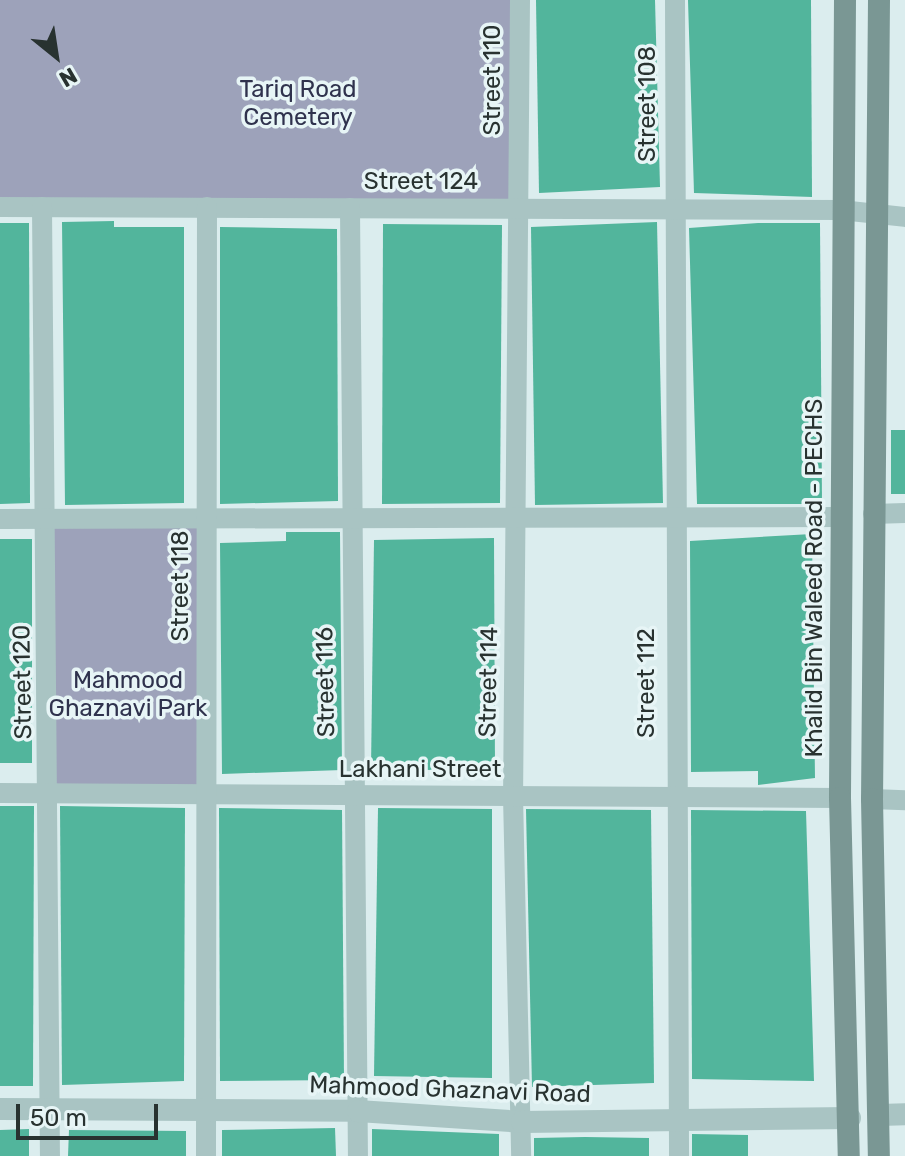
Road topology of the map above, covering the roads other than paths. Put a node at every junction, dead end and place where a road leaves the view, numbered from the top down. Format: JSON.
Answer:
{"nodes":[{"id":1,"x":520,"y":0,"type":"edge"},
{"id":2,"x":675,"y":0,"type":"edge"},
{"id":3,"x":845,"y":0,"type":"edge"},
{"id":4,"x":879,"y":0,"type":"edge"},
{"id":5,"x":0,"y":207,"type":"edge"},
{"id":6,"x":42,"y":207,"type":"junction"},
{"id":7,"x":207,"y":207,"type":"junction"},
{"id":8,"x":350,"y":208,"type":"junction"},
{"id":9,"x":518,"y":209,"type":"junction"},
{"id":10,"x":673,"y":209,"type":"junction"},
{"id":11,"x":841,"y":210,"type":"junction"},
{"id":12,"x":877,"y":217,"type":"junction"},
{"id":13,"x":905,"y":217,"type":"edge"},
{"id":14,"x":905,"y":513,"type":"edge"},
{"id":15,"x":873,"y":514,"type":"junction"},
{"id":16,"x":207,"y":515,"type":"junction"},
{"id":17,"x":841,"y":517,"type":"junction"},
{"id":18,"x":350,"y":518,"type":"junction"},
{"id":19,"x":0,"y":519,"type":"edge"},
{"id":20,"x":47,"y":519,"type":"junction"},
{"id":21,"x":518,"y":519,"type":"junction"},
{"id":22,"x":673,"y":521,"type":"junction"},
{"id":23,"x":0,"y":793,"type":"edge"},
{"id":24,"x":51,"y":794,"type":"junction"},
{"id":25,"x":207,"y":794,"type":"junction"},
{"id":26,"x":354,"y":795,"type":"junction"},
{"id":27,"x":513,"y":796,"type":"junction"},
{"id":28,"x":673,"y":797,"type":"junction"},
{"id":29,"x":840,"y":798,"type":"junction"},
{"id":30,"x":872,"y":799,"type":"junction"},
{"id":31,"x":905,"y":800,"type":"edge"},
{"id":32,"x":0,"y":1109,"type":"edge"},
{"id":33,"x":49,"y":1109,"type":"junction"},
{"id":34,"x":205,"y":1109,"type":"junction"},
{"id":35,"x":358,"y":1111,"type":"junction"},
{"id":36,"x":905,"y":1114,"type":"edge"},
{"id":37,"x":880,"y":1115,"type":"junction"},
{"id":38,"x":850,"y":1118,"type":"junction"},
{"id":39,"x":522,"y":1122,"type":"junction"},
{"id":40,"x":679,"y":1123,"type":"junction"},
{"id":41,"x":50,"y":1156,"type":"edge"},
{"id":42,"x":206,"y":1156,"type":"edge"},
{"id":43,"x":358,"y":1156,"type":"edge"},
{"id":44,"x":521,"y":1156,"type":"edge"},
{"id":45,"x":679,"y":1156,"type":"edge"},
{"id":46,"x":849,"y":1156,"type":"edge"},
{"id":47,"x":879,"y":1156,"type":"edge"}],
"edges":[{"from":1,"to":9,"type":"street","name":"Street 110"},
{"from":2,"to":10,"type":"street","name":"Street 108"},
{"from":3,"to":11,"type":"main road","name":"Khalid Bin Waleed Road - PECHS"},
{"from":4,"to":12,"type":"main road"},
{"from":5,"to":6,"type":"street","name":"Street 124"},
{"from":6,"to":7,"type":"street","name":"Street 124"},
{"from":6,"to":20,"type":"street","name":"Street 120"},
{"from":7,"to":8,"type":"street","name":"Street 124"},
{"from":7,"to":16,"type":"street","name":"Street 118"},
{"from":8,"to":9,"type":"street","name":"Street 124"},
{"from":8,"to":18,"type":"street","name":"Street 116"},
{"from":9,"to":10,"type":"street","name":"Street 124"},
{"from":9,"to":21,"type":"street","name":"Street 114"},
{"from":10,"to":11,"type":"street","name":"Street 124"},
{"from":10,"to":22,"type":"street","name":"Street 112"},
{"from":11,"to":12,"type":"street","name":"Street 124"},
{"from":11,"to":17,"type":"main road","name":"Khalid Bin Waleed Road - PECHS"},
{"from":12,"to":13,"type":"street","name":"Street 124"},
{"from":12,"to":15,"type":"main road"},
{"from":14,"to":15,"type":"street"},
{"from":15,"to":30,"type":"main road"},
{"from":16,"to":18,"type":"street"},
{"from":16,"to":20,"type":"street"},
{"from":16,"to":25,"type":"street","name":"Street 118"},
{"from":17,"to":22,"type":"street"},
{"from":17,"to":29,"type":"main road","name":"Khalid Bin Waleed Road - PECHS"},
{"from":18,"to":21,"type":"street"},
{"from":18,"to":26,"type":"street","name":"Street 116"},
{"from":19,"to":20,"type":"street"},
{"from":20,"to":24,"type":"street","name":"Street 120"},
{"from":21,"to":22,"type":"street"},
{"from":21,"to":27,"type":"street","name":"Street 114"},
{"from":22,"to":28,"type":"street","name":"Street 112"},
{"from":23,"to":24,"type":"street","name":"Lakhani Street"},
{"from":24,"to":25,"type":"street","name":"Lakhani Street"},
{"from":24,"to":33,"type":"street","name":"Street 120"},
{"from":25,"to":26,"type":"street","name":"Lakhani Street"},
{"from":25,"to":34,"type":"street","name":"Street 118"},
{"from":26,"to":27,"type":"street","name":"Lakhani Street"},
{"from":26,"to":35,"type":"street","name":"Street 116"},
{"from":27,"to":28,"type":"street","name":"Lakhani Street"},
{"from":27,"to":39,"type":"street","name":"Street 114"},
{"from":28,"to":29,"type":"street","name":"Lakhani Street"},
{"from":28,"to":40,"type":"street","name":"Street 112"},
{"from":29,"to":38,"type":"main road","name":"Khalid Bin Waleed Road - PECHS"},
{"from":30,"to":31,"type":"street"},
{"from":30,"to":37,"type":"main road"},
{"from":32,"to":33,"type":"street","name":"Mahmood Ghaznavi Road"},
{"from":33,"to":34,"type":"street","name":"Mahmood Ghaznavi Road"},
{"from":33,"to":41,"type":"street","name":"Street 120"},
{"from":34,"to":35,"type":"street","name":"Mahmood Ghaznavi Road"},
{"from":34,"to":42,"type":"street","name":"Street 118"},
{"from":35,"to":39,"type":"street","name":"Mahmood Ghaznavi Road"},
{"from":35,"to":43,"type":"street","name":"Street 116"},
{"from":36,"to":37,"type":"street"},
{"from":37,"to":47,"type":"main road"},
{"from":38,"to":40,"type":"street","name":"Mahmood Ghaznavi Road"},
{"from":38,"to":46,"type":"main road","name":"Khalid Bin Waleed Road - PECHS"},
{"from":39,"to":40,"type":"street","name":"Mahmood Ghaznavi Road"},
{"from":39,"to":44,"type":"street","name":"Street 114"},
{"from":40,"to":45,"type":"street","name":"Street 112"}]}
